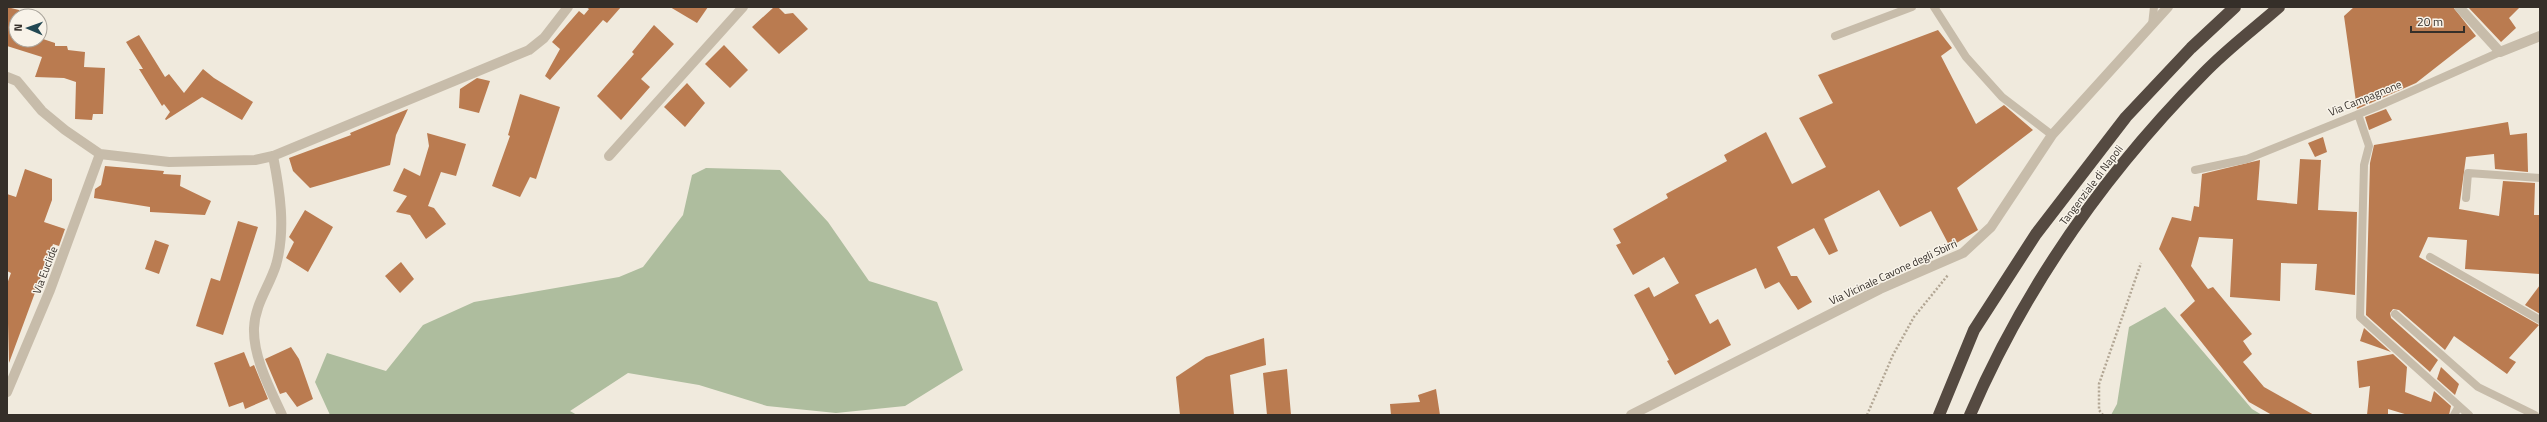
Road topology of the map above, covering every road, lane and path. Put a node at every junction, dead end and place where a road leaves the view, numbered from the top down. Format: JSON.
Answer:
{"nodes":[{"id":1,"x":568,"y":7,"type":"edge"},
{"id":2,"x":744,"y":7,"type":"edge"},
{"id":3,"x":1912,"y":7,"type":"edge"},
{"id":4,"x":1934,"y":7,"type":"edge"},
{"id":5,"x":2154,"y":7,"type":"edge"},
{"id":6,"x":2168,"y":7,"type":"edge"},
{"id":7,"x":2235,"y":7,"type":"edge"},
{"id":8,"x":2279,"y":7,"type":"edge"},
{"id":9,"x":2459,"y":7,"type":"edge"},
{"id":10,"x":2152,"y":25,"type":"junction"},
{"id":11,"x":1835,"y":36,"type":"dead end"},
{"id":12,"x":2540,"y":36,"type":"edge"},
{"id":13,"x":2500,"y":52,"type":"junction"},
{"id":14,"x":7,"y":77,"type":"edge"},
{"id":15,"x":2358,"y":114,"type":"junction"},
{"id":16,"x":2052,"y":135,"type":"junction"},
{"id":17,"x":100,"y":154,"type":"junction"},
{"id":18,"x":273,"y":156,"type":"junction"},
{"id":19,"x":609,"y":156,"type":"dead end"},
{"id":20,"x":2195,"y":170,"type":"dead end"},
{"id":21,"x":2540,"y":178,"type":"edge"},
{"id":22,"x":2466,"y":198,"type":"dead end"},
{"id":23,"x":1963,"y":253,"type":"junction"},
{"id":24,"x":2430,"y":257,"type":"dead end"},
{"id":25,"x":2141,"y":263,"type":"dead end"},
{"id":26,"x":2395,"y":314,"type":"dead end"},
{"id":27,"x":2540,"y":320,"type":"edge"},
{"id":28,"x":7,"y":392,"type":"edge"},
{"id":29,"x":2459,"y":406,"type":"junction"},
{"id":30,"x":282,"y":415,"type":"edge"},
{"id":31,"x":1631,"y":415,"type":"edge"},
{"id":32,"x":1867,"y":415,"type":"edge"},
{"id":33,"x":1939,"y":415,"type":"edge"},
{"id":34,"x":1970,"y":415,"type":"edge"},
{"id":35,"x":2102,"y":415,"type":"edge"},
{"id":36,"x":2454,"y":415,"type":"edge"},
{"id":37,"x":2469,"y":415,"type":"edge"},
{"id":38,"x":2535,"y":415,"type":"edge"}],
"edges":[{"from":1,"to":18,"type":"street"},
{"from":2,"to":19,"type":"street"},
{"from":3,"to":11,"type":"lane"},
{"from":4,"to":16,"type":"lane"},
{"from":5,"to":10,"type":"lane"},
{"from":6,"to":10,"type":"street","name":"Via Vicinale Cavone degli Sbirri"},
{"from":7,"to":33,"type":"highway","name":"Tangenziale di Napoli"},
{"from":8,"to":34,"type":"highway","name":"Tangenziale di Napoli"},
{"from":9,"to":13,"type":"street"},
{"from":10,"to":16,"type":"street","name":"Via Vicinale Cavone degli Sbirri"},
{"from":12,"to":13,"type":"street","name":"Via Campagnone"},
{"from":13,"to":15,"type":"lane","name":"Via Campagnone"},
{"from":14,"to":17,"type":"street"},
{"from":15,"to":20,"type":"lane","name":"Via Campagnone"},
{"from":15,"to":29,"type":"lane"},
{"from":16,"to":23,"type":"street","name":"Via Vicinale Cavone degli Sbirri"},
{"from":17,"to":18,"type":"street"},
{"from":17,"to":28,"type":"street","name":"Via Euclide"},
{"from":18,"to":30,"type":"street"},
{"from":21,"to":22,"type":"lane"},
{"from":23,"to":31,"type":"street","name":"Via Vicinale Cavone degli Sbirri"},
{"from":23,"to":32,"type":"path"},
{"from":24,"to":27,"type":"lane"},
{"from":25,"to":35,"type":"path"},
{"from":26,"to":38,"type":"lane"},
{"from":29,"to":36,"type":"lane"},
{"from":29,"to":37,"type":"lane"}]}
